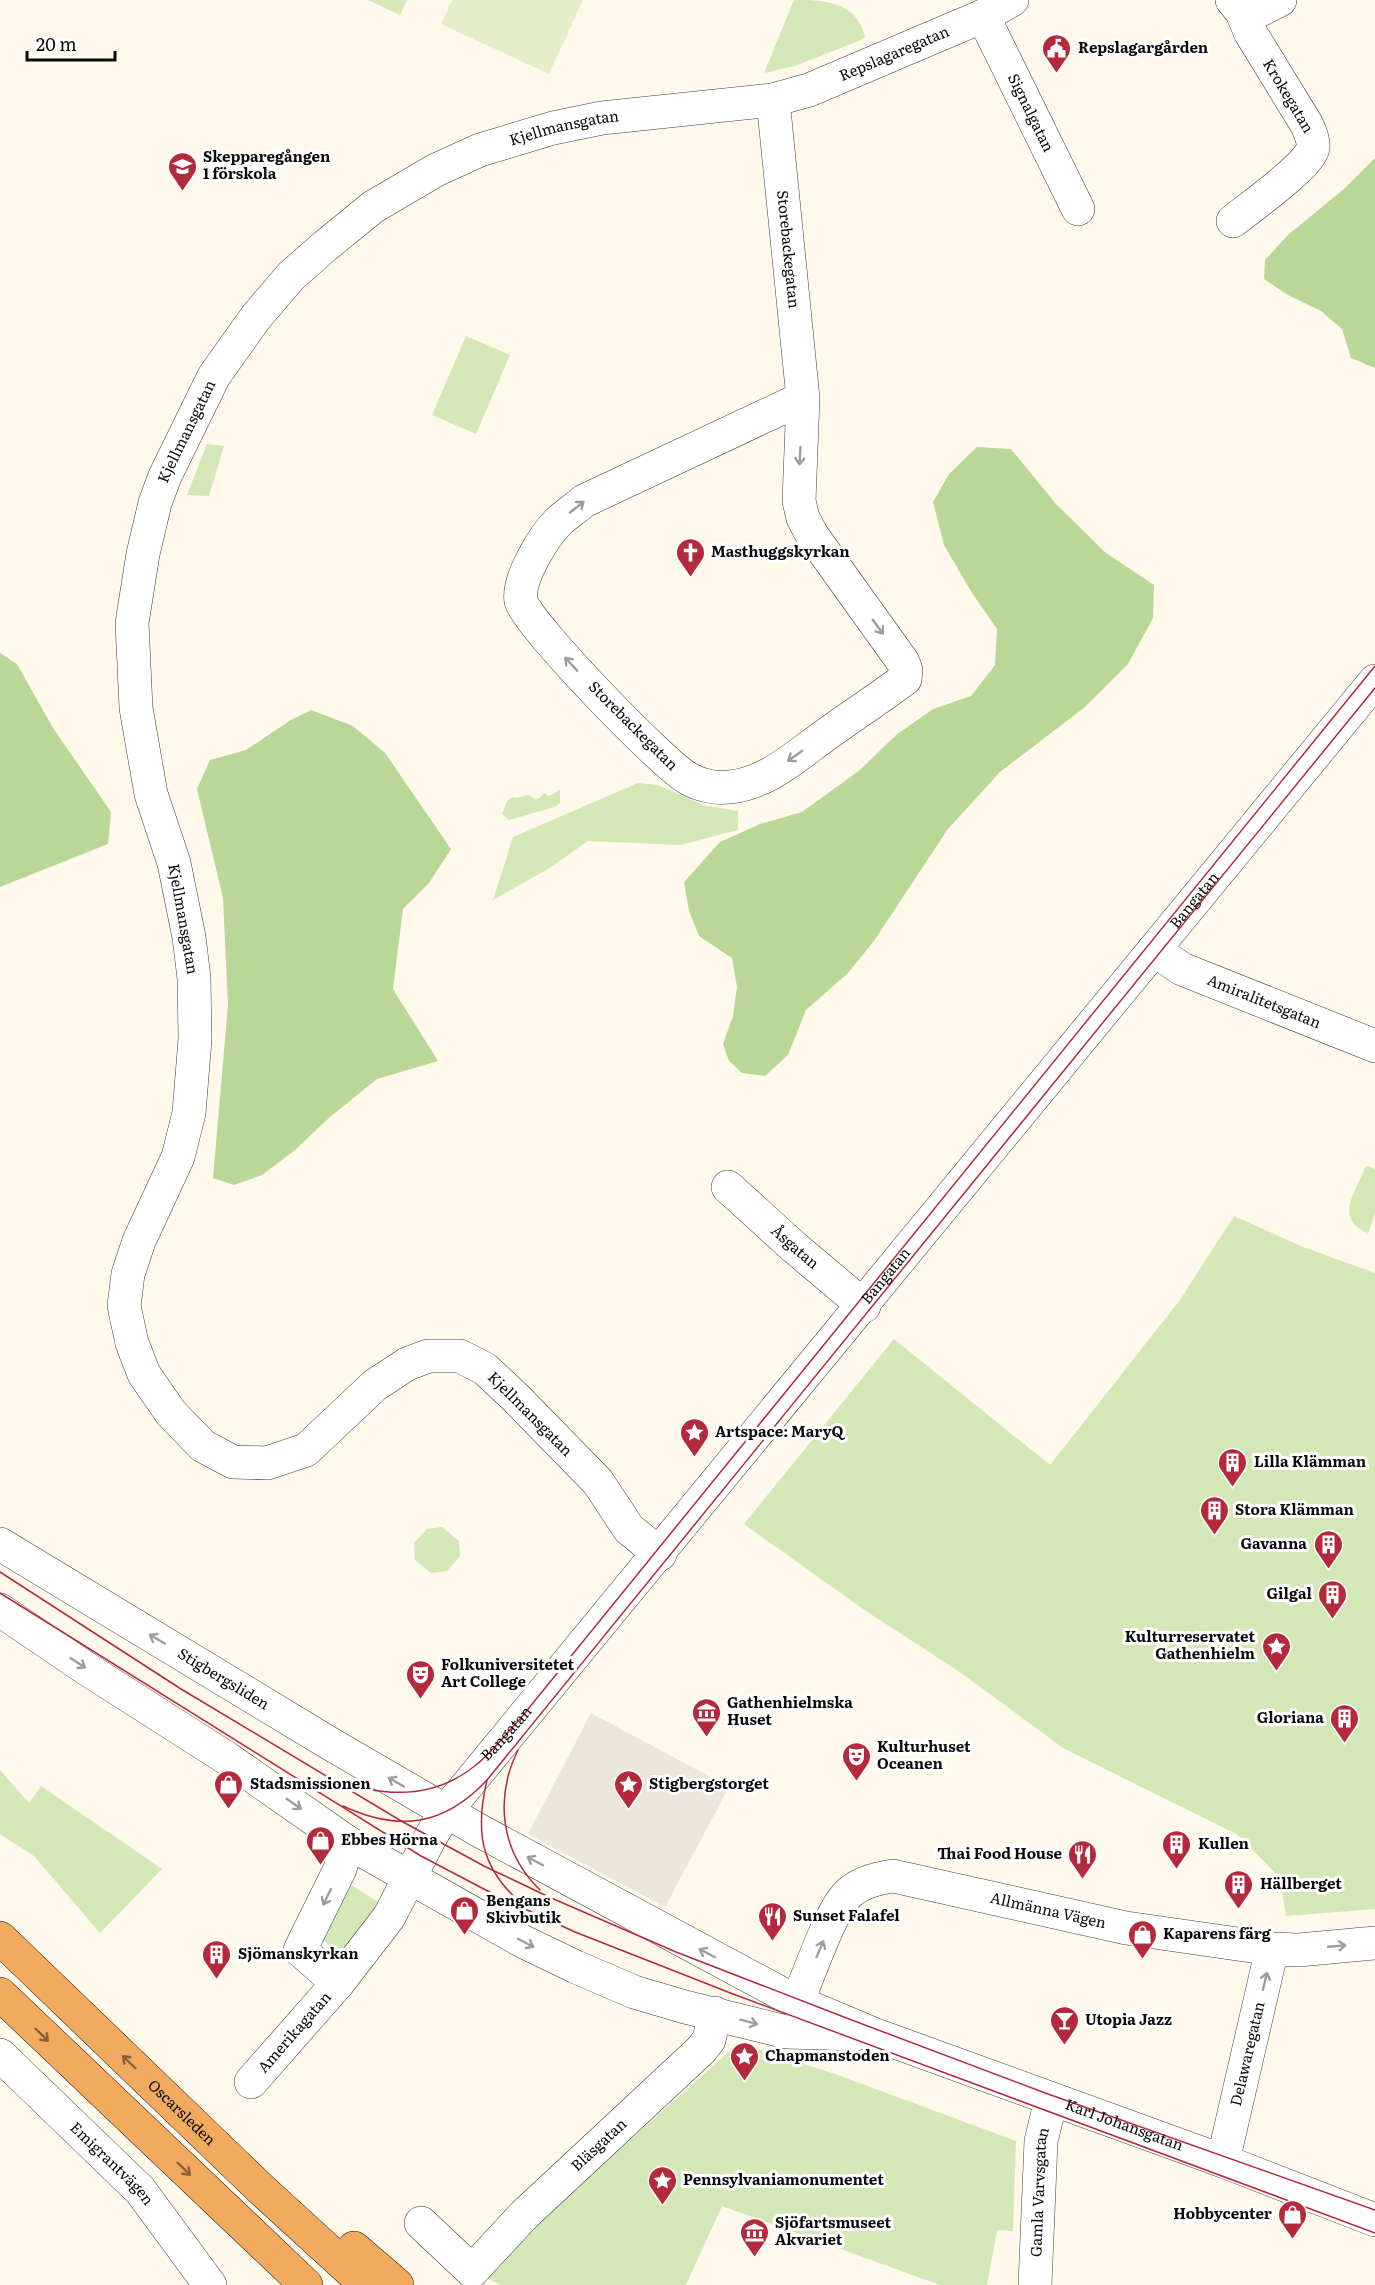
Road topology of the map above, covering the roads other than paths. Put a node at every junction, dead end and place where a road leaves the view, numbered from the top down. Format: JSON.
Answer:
{"nodes":[{"id":1,"x":1012,"y":0,"type":"edge"},
{"id":2,"x":1280,"y":0,"type":"edge"},
{"id":3,"x":1237,"y":6,"type":"edge"},
{"id":4,"x":982,"y":16,"type":"junction"},
{"id":5,"x":773,"y":100,"type":"junction"},
{"id":6,"x":1078,"y":209,"type":"dead end"},
{"id":7,"x":1233,"y":221,"type":"dead end"},
{"id":8,"x":803,"y":398,"type":"junction"},
{"id":9,"x":1375,"y":681,"type":"edge"},
{"id":10,"x":1155,"y":950,"type":"junction"},
{"id":11,"x":1375,"y":1046,"type":"edge"},
{"id":12,"x":729,"y":1187,"type":"dead end"},
{"id":13,"x":864,"y":1306,"type":"junction"},
{"id":14,"x":0,"y":1544,"type":"edge"},
{"id":15,"x":660,"y":1554,"type":"junction"},
{"id":16,"x":0,"y":1610,"type":"edge"},
{"id":17,"x":446,"y":1812,"type":"junction"},
{"id":18,"x":347,"y":1842,"type":"junction"},
{"id":19,"x":410,"y":1879,"type":"junction"},
{"id":20,"x":0,"y":1938,"type":"edge"},
{"id":21,"x":1375,"y":1943,"type":"edge"},
{"id":22,"x":1272,"y":1949,"type":"junction"},
{"id":23,"x":338,"y":1983,"type":"junction"},
{"id":24,"x":0,"y":1994,"type":"edge"},
{"id":25,"x":797,"y":2002,"type":"junction"},
{"id":26,"x":715,"y":2013,"type":"junction"},
{"id":27,"x":873,"y":2034,"type":"junction"},
{"id":28,"x":0,"y":2055,"type":"edge"},
{"id":29,"x":251,"y":2082,"type":"dead end"},
{"id":30,"x":1051,"y":2100,"type":"junction"},
{"id":31,"x":1223,"y":2161,"type":"junction"},
{"id":32,"x":262,"y":2190,"type":"junction"},
{"id":33,"x":1375,"y":2220,"type":"edge"},
{"id":34,"x":421,"y":2223,"type":"dead end"},
{"id":35,"x":210,"y":2285,"type":"edge"},
{"id":36,"x":306,"y":2285,"type":"edge"},
{"id":37,"x":366,"y":2285,"type":"edge"},
{"id":38,"x":397,"y":2285,"type":"edge"},
{"id":39,"x":1035,"y":2285,"type":"edge"}],
"edges":[{"from":1,"to":4,"type":"street","name":"Repslagaregatan"},
{"from":2,"to":3,"type":"street","name":"Krokegatan"},
{"from":3,"to":7,"type":"street","name":"Krokegatan"},
{"from":4,"to":5,"type":"street","name":"Repslagaregatan"},
{"from":4,"to":6,"type":"street","name":"Signalgatan"},
{"from":5,"to":8,"type":"street","name":"Storebackegatan"},
{"from":5,"to":15,"type":"street","name":"Kjellmansgatan"},
{"from":8,"to":8,"type":"street","name":"Storebackegatan","one_way":true},
{"from":9,"to":10,"type":"street","name":"Bangatan"},
{"from":10,"to":11,"type":"street","name":"Amiralitetsgatan"},
{"from":10,"to":13,"type":"street","name":"Bangatan"},
{"from":12,"to":13,"type":"street","name":"Åsgatan"},
{"from":13,"to":15,"type":"street","name":"Bangatan"},
{"from":17,"to":14,"type":"street","name":"Stigbergsliden","one_way":true},
{"from":15,"to":17,"type":"street","name":"Bangatan"},
{"from":16,"to":18,"type":"street","one_way":true},
{"from":17,"to":19,"type":"street","name":"Bangatan"},
{"from":25,"to":17,"type":"street","one_way":true},
{"from":18,"to":19,"type":"street"},
{"from":18,"to":23,"type":"street","name":"Amerikagatan","one_way":true},
{"from":19,"to":23,"type":"street","name":"Amerikagatan"},
{"from":19,"to":26,"type":"street","one_way":true},
{"from":32,"to":20,"type":"highway","name":"Oscarsleden","one_way":true},
{"from":22,"to":21,"type":"street","name":"Allmänna Vägen","one_way":true},
{"from":25,"to":22,"type":"street","name":"Allmänna Vägen","one_way":true},
{"from":31,"to":22,"type":"street","name":"Delawaregatan","one_way":true},
{"from":23,"to":29,"type":"street","name":"Amerikagatan"},
{"from":24,"to":36,"type":"highway","one_way":true},
{"from":25,"to":27,"type":"street"},
{"from":26,"to":27,"type":"street","one_way":true},
{"from":26,"to":34,"type":"street","name":"Bläsgatan"},
{"from":27,"to":30,"type":"street","name":"Karl Johansgatan"},
{"from":28,"to":35,"type":"street","name":"Emigrantvägen"},
{"from":30,"to":31,"type":"street","name":"Karl Johansgatan"},
{"from":30,"to":39,"type":"street","name":"Gamla Varvsgatan"},
{"from":31,"to":33,"type":"street","name":"Karl Johansgatan"},
{"from":32,"to":37,"type":"highway","name":"Oscarsleden"},
{"from":32,"to":38,"type":"highway"}]}
